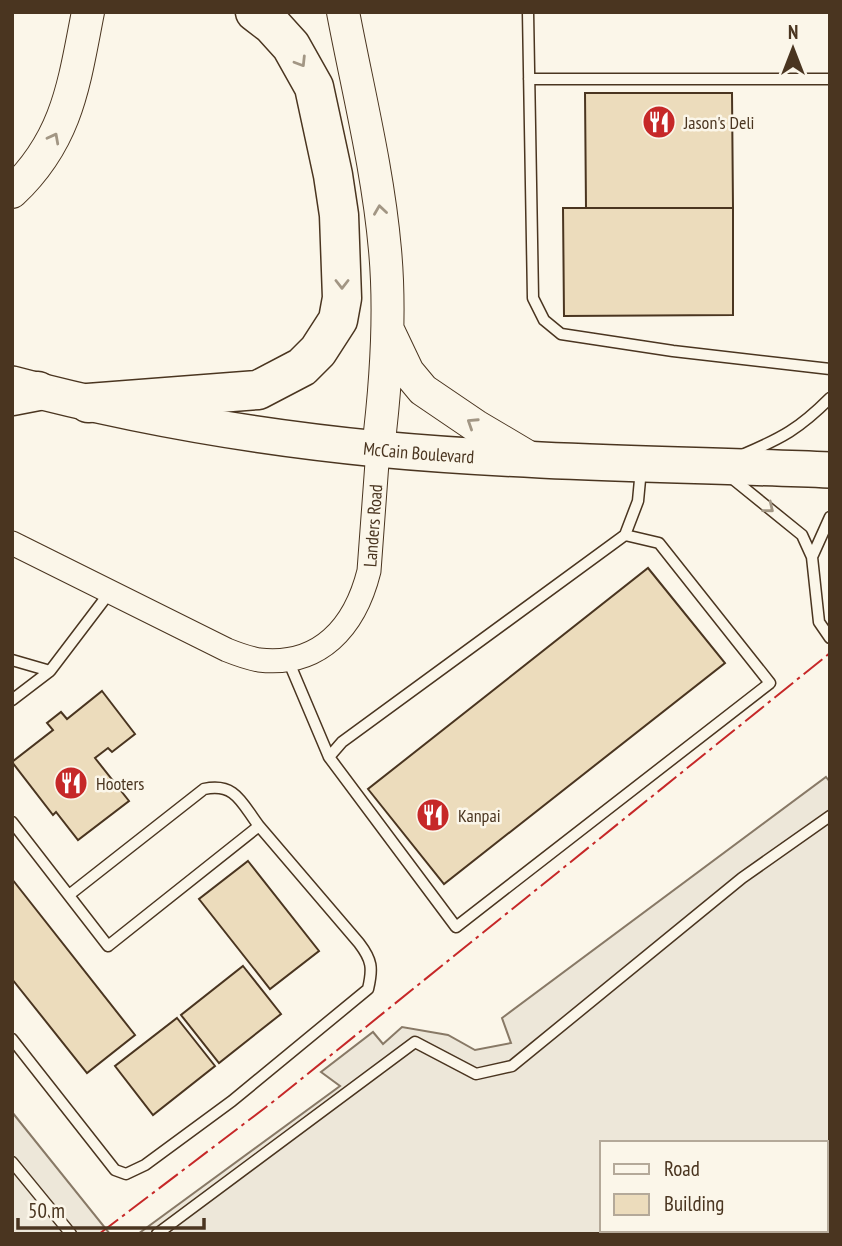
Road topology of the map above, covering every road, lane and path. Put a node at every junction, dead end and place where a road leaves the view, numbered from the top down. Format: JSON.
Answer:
{"nodes":[{"id":1,"x":88,"y":12,"type":"edge"},
{"id":2,"x":255,"y":12,"type":"edge"},
{"id":3,"x":343,"y":12,"type":"edge"},
{"id":4,"x":528,"y":12,"type":"edge"},
{"id":5,"x":529,"y":79,"type":"junction"},
{"id":6,"x":830,"y":79,"type":"edge"},
{"id":7,"x":12,"y":192,"type":"edge"},
{"id":8,"x":386,"y":325,"type":"junction"},
{"id":9,"x":830,"y":369,"type":"edge"},
{"id":10,"x":21,"y":390,"type":"edge"},
{"id":11,"x":830,"y":398,"type":"edge"},
{"id":12,"x":88,"y":403,"type":"junction"},
{"id":13,"x":378,"y":449,"type":"junction"},
{"id":14,"x":530,"y":458,"type":"junction"},
{"id":15,"x":642,"y":463,"type":"junction"},
{"id":16,"x":716,"y":466,"type":"junction"},
{"id":17,"x":830,"y":470,"type":"edge"},
{"id":18,"x":830,"y":517,"type":"edge"},
{"id":19,"x":625,"y":535,"type":"junction"},
{"id":20,"x":12,"y":543,"type":"edge"},
{"id":21,"x":812,"y":557,"type":"junction"},
{"id":22,"x":110,"y":592,"type":"junction"},
{"id":23,"x":830,"y":638,"type":"edge"},
{"id":24,"x":12,"y":660,"type":"edge"},
{"id":25,"x":288,"y":660,"type":"junction"},
{"id":26,"x":50,"y":671,"type":"junction"},
{"id":27,"x":12,"y":700,"type":"edge"},
{"id":28,"x":329,"y":757,"type":"junction"},
{"id":29,"x":830,"y":816,"type":"edge"},
{"id":30,"x":12,"y":822,"type":"edge"},
{"id":31,"x":259,"y":826,"type":"junction"},
{"id":32,"x":69,"y":895,"type":"junction"},
{"id":33,"x":12,"y":1039,"type":"edge"},
{"id":34,"x":12,"y":1162,"type":"edge"},
{"id":35,"x":71,"y":1234,"type":"edge"},
{"id":36,"x":157,"y":1234,"type":"edge"}],
"edges":[{"from":7,"to":1,"type":"main road","one_way":true},
{"from":2,"to":12,"type":"highway","one_way":true},
{"from":8,"to":3,"type":"main road","name":"Landers Road","one_way":true},
{"from":4,"to":5,"type":"lane"},
{"from":5,"to":6,"type":"lane"},
{"from":5,"to":9,"type":"lane"},
{"from":8,"to":13,"type":"main road","name":"Landers Road"},
{"from":14,"to":8,"type":"main road","one_way":true},
{"from":10,"to":12,"type":"main road","name":"McCain Boulevard"},
{"from":11,"to":16,"type":"lane"},
{"from":12,"to":13,"type":"main road","name":"McCain Boulevard"},
{"from":13,"to":14,"type":"main road","name":"McCain Boulevard"},
{"from":13,"to":25,"type":"street","name":"Landers Road"},
{"from":14,"to":15,"type":"main road","name":"McCain Boulevard"},
{"from":15,"to":16,"type":"main road","name":"McCain Boulevard"},
{"from":15,"to":19,"type":"lane"},
{"from":16,"to":17,"type":"main road","name":"McCain Boulevard"},
{"from":16,"to":21,"type":"lane","one_way":true},
{"from":18,"to":21,"type":"lane"},
{"from":19,"to":28,"type":"lane"},
{"from":19,"to":28,"type":"lane"},
{"from":20,"to":22,"type":"street","name":"Landers Road"},
{"from":21,"to":23,"type":"lane"},
{"from":22,"to":25,"type":"street","name":"Landers Road"},
{"from":22,"to":26,"type":"lane"},
{"from":24,"to":26,"type":"lane"},
{"from":25,"to":28,"type":"lane"},
{"from":26,"to":27,"type":"lane"},
{"from":29,"to":36,"type":"lane"},
{"from":30,"to":32,"type":"lane"},
{"from":31,"to":32,"type":"lane"},
{"from":31,"to":32,"type":"lane"},
{"from":31,"to":33,"type":"lane"},
{"from":34,"to":35,"type":"lane"}]}
